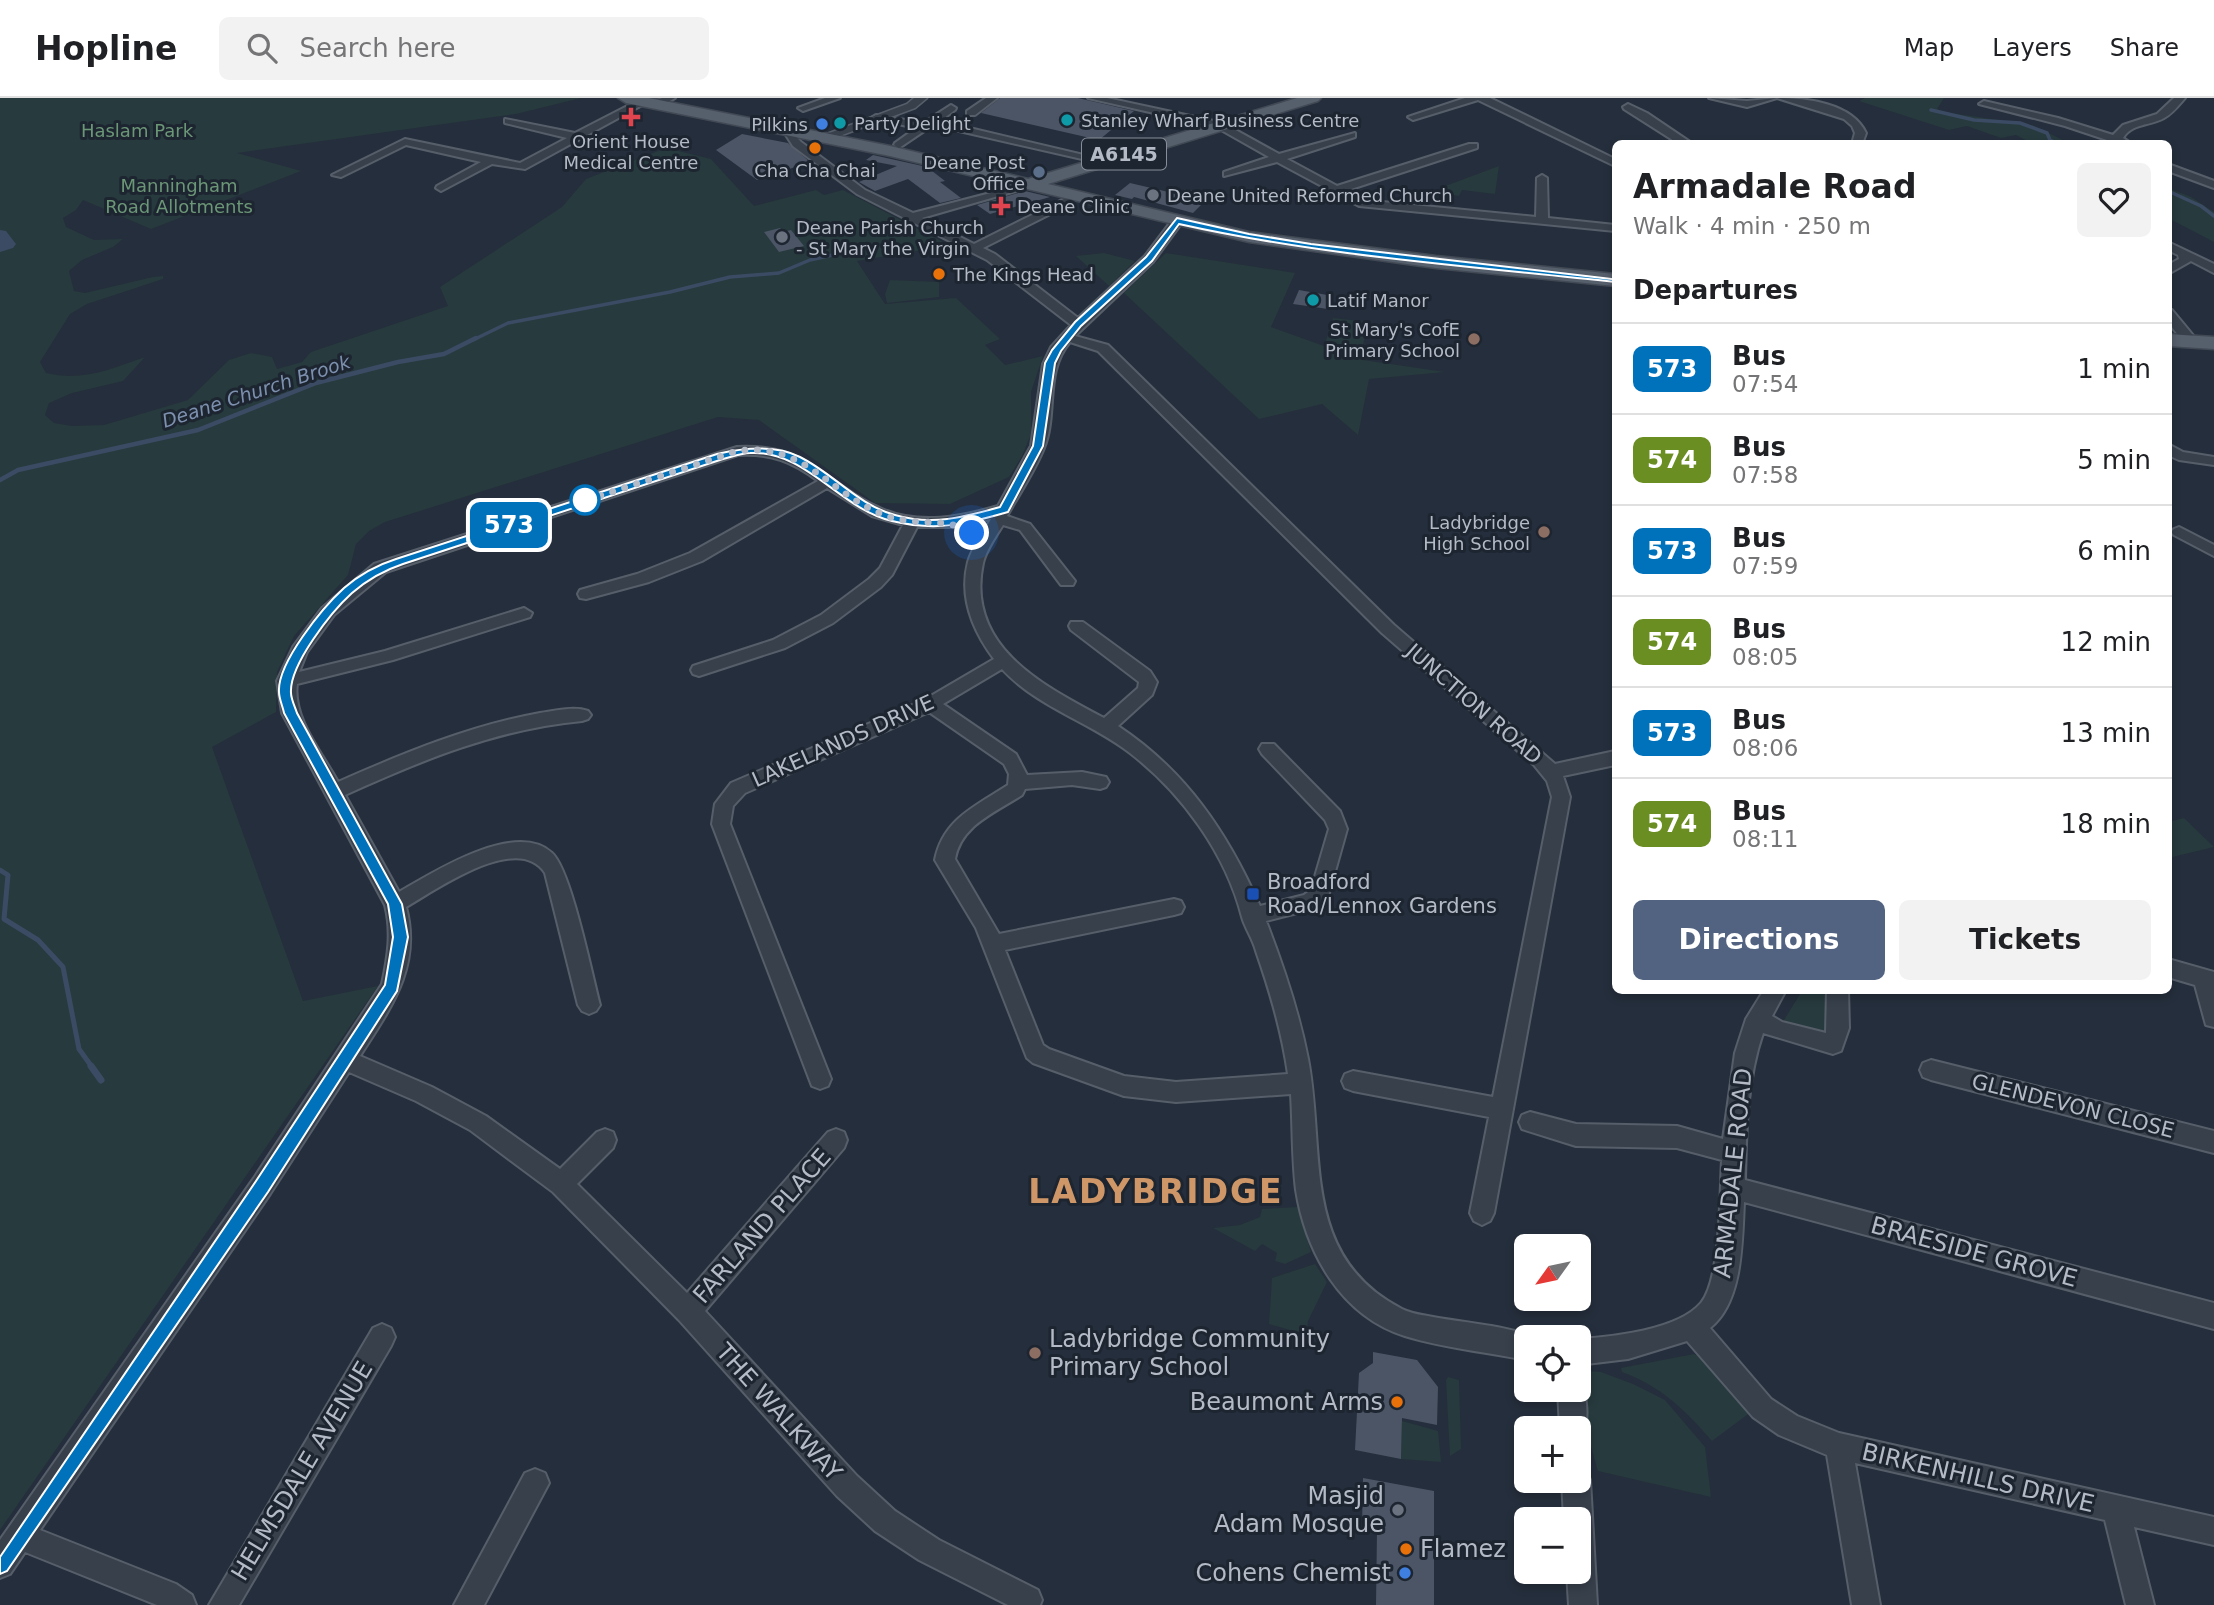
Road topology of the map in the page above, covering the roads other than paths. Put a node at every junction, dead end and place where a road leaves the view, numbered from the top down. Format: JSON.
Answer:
{"nodes":[{"id":1,"x":835,"y":98,"type":"edge"},
{"id":2,"x":992,"y":98,"type":"edge"},
{"id":3,"x":1093,"y":98,"type":"edge"},
{"id":4,"x":1157,"y":98,"type":"edge"},
{"id":5,"x":1313,"y":98,"type":"edge"},
{"id":6,"x":1475,"y":98,"type":"edge"},
{"id":7,"x":1482,"y":98,"type":"edge"},
{"id":8,"x":1714,"y":98,"type":"edge"},
{"id":9,"x":1772,"y":98,"type":"edge"},
{"id":10,"x":1783,"y":98,"type":"edge"},
{"id":11,"x":2180,"y":98,"type":"edge"},
{"id":12,"x":916,"y":99,"type":"edge"},
{"id":13,"x":648,"y":101,"type":"edge"},
{"id":14,"x":1984,"y":104,"type":"dead end"},
{"id":15,"x":1628,"y":107,"type":"dead end"},
{"id":16,"x":803,"y":108,"type":"dead end"},
{"id":17,"x":951,"y":108,"type":"dead end"},
{"id":18,"x":1152,"y":111,"type":"junction"},
{"id":19,"x":971,"y":113,"type":"dead end"},
{"id":20,"x":1413,"y":117,"type":"dead end"},
{"id":21,"x":876,"y":118,"type":"junction"},
{"id":22,"x":509,"y":121,"type":"dead end"},
{"id":23,"x":928,"y":124,"type":"junction"},
{"id":24,"x":1219,"y":125,"type":"junction"},
{"id":25,"x":789,"y":131,"type":"junction"},
{"id":26,"x":1352,"y":136,"type":"dead end"},
{"id":27,"x":577,"y":137,"type":"junction"},
{"id":28,"x":822,"y":138,"type":"junction"},
{"id":29,"x":1681,"y":140,"type":"edge"},
{"id":30,"x":1859,"y":140,"type":"edge"},
{"id":31,"x":2123,"y":140,"type":"edge"},
{"id":32,"x":899,"y":145,"type":"dead end"},
{"id":33,"x":1473,"y":146,"type":"dead end"},
{"id":34,"x":1279,"y":158,"type":"junction"},
{"id":35,"x":490,"y":161,"type":"junction"},
{"id":36,"x":1104,"y":161,"type":"junction"},
{"id":37,"x":1612,"y":161,"type":"edge"},
{"id":38,"x":2172,"y":169,"type":"edge"},
{"id":39,"x":1228,"y":174,"type":"dead end"},
{"id":40,"x":337,"y":175,"type":"dead end"},
{"id":41,"x":1542,"y":178,"type":"dead end"},
{"id":42,"x":1029,"y":184,"type":"junction"},
{"id":43,"x":2214,"y":185,"type":"edge"},
{"id":44,"x":441,"y":188,"type":"dead end"},
{"id":45,"x":1336,"y":190,"type":"junction"},
{"id":46,"x":1068,"y":201,"type":"dead end"},
{"id":47,"x":909,"y":218,"type":"junction"},
{"id":48,"x":1177,"y":221,"type":"junction"},
{"id":49,"x":1542,"y":221,"type":"junction"},
{"id":50,"x":1612,"y":228,"type":"edge"},
{"id":51,"x":2172,"y":247,"type":"edge"},
{"id":52,"x":974,"y":248,"type":"junction"},
{"id":53,"x":2184,"y":253,"type":"junction"},
{"id":54,"x":2172,"y":268,"type":"edge"},
{"id":55,"x":2214,"y":269,"type":"edge"},
{"id":56,"x":1612,"y":280,"type":"edge"},
{"id":57,"x":2172,"y":326,"type":"edge"},
{"id":58,"x":1072,"y":330,"type":"junction"},
{"id":59,"x":2214,"y":344,"type":"edge"},
{"id":60,"x":2174,"y":452,"type":"edge"},
{"id":61,"x":2214,"y":461,"type":"edge"},
{"id":62,"x":829,"y":481,"type":"junction"},
{"id":63,"x":1001,"y":514,"type":"junction"},
{"id":64,"x":912,"y":523,"type":"junction"},
{"id":65,"x":955,"y":523,"type":"junction"},
{"id":66,"x":2179,"y":532,"type":"dead end"},
{"id":67,"x":2206,"y":544,"type":"edge"},
{"id":68,"x":982,"y":547,"type":"junction"},
{"id":69,"x":1067,"y":581,"type":"dead end"},
{"id":70,"x":586,"y":594,"type":"dead end"},
{"id":71,"x":524,"y":613,"type":"dead end"},
{"id":72,"x":1077,"y":626,"type":"dead end"},
{"id":73,"x":1003,"y":661,"type":"junction"},
{"id":74,"x":699,"y":670,"type":"dead end"},
{"id":75,"x":286,"y":681,"type":"junction"},
{"id":76,"x":930,"y":704,"type":"junction"},
{"id":77,"x":582,"y":715,"type":"dead end"},
{"id":78,"x":1106,"y":727,"type":"junction"},
{"id":79,"x":1268,"y":749,"type":"dead end"},
{"id":80,"x":1612,"y":759,"type":"edge"},
{"id":81,"x":1552,"y":772,"type":"junction"},
{"id":82,"x":1020,"y":782,"type":"junction"},
{"id":83,"x":1100,"y":782,"type":"dead end"},
{"id":84,"x":334,"y":792,"type":"junction"},
{"id":85,"x":395,"y":904,"type":"junction"},
{"id":86,"x":1174,"y":906,"type":"dead end"},
{"id":87,"x":1252,"y":916,"type":"junction"},
{"id":88,"x":994,"y":944,"type":"junction"},
{"id":89,"x":2172,"y":969,"type":"edge"},
{"id":90,"x":2209,"y":979,"type":"edge"},
{"id":91,"x":1773,"y":994,"type":"edge"},
{"id":92,"x":1837,"y":994,"type":"edge"},
{"id":93,"x":589,"y":1006,"type":"dead end"},
{"id":94,"x":2214,"y":1018,"type":"edge"},
{"id":95,"x":1757,"y":1019,"type":"junction"},
{"id":96,"x":345,"y":1060,"type":"junction"},
{"id":97,"x":1931,"y":1070,"type":"dead end"},
{"id":98,"x":820,"y":1079,"type":"dead end"},
{"id":99,"x":1353,"y":1081,"type":"dead end"},
{"id":100,"x":1300,"y":1083,"type":"junction"},
{"id":101,"x":1502,"y":1109,"type":"junction"},
{"id":102,"x":1530,"y":1122,"type":"dead end"},
{"id":103,"x":605,"y":1140,"type":"dead end"},
{"id":104,"x":836,"y":1140,"type":"dead end"},
{"id":105,"x":2214,"y":1142,"type":"edge"},
{"id":106,"x":1734,"y":1153,"type":"junction"},
{"id":107,"x":561,"y":1184,"type":"junction"},
{"id":108,"x":1734,"y":1188,"type":"junction"},
{"id":109,"x":1482,"y":1213,"type":"dead end"},
{"id":110,"x":688,"y":1311,"type":"junction"},
{"id":111,"x":2214,"y":1316,"type":"edge"},
{"id":112,"x":1691,"y":1326,"type":"junction"},
{"id":113,"x":382,"y":1337,"type":"dead end"},
{"id":114,"x":1514,"y":1345,"type":"edge"},
{"id":115,"x":1591,"y":1350,"type":"edge"},
{"id":116,"x":1839,"y":1446,"type":"junction"},
{"id":117,"x":535,"y":1483,"type":"dead end"},
{"id":118,"x":2116,"y":1510,"type":"junction"},
{"id":119,"x":2214,"y":1531,"type":"edge"},
{"id":120,"x":20,"y":1536,"type":"junction"},
{"id":121,"x":0,"y":1564,"type":"edge"},
{"id":122,"x":1582,"y":1584,"type":"edge"},
{"id":123,"x":1028,"y":1600,"type":"dead end"},
{"id":124,"x":182,"y":1605,"type":"edge"},
{"id":125,"x":222,"y":1605,"type":"edge"},
{"id":126,"x":468,"y":1605,"type":"edge"},
{"id":127,"x":1583,"y":1605,"type":"edge"},
{"id":128,"x":1866,"y":1605,"type":"edge"},
{"id":129,"x":2140,"y":1605,"type":"edge"}],
"edges":[{"from":1,"to":16,"type":"street"},
{"from":2,"to":19,"type":"street"},
{"from":3,"to":18,"type":"street"},
{"from":4,"to":18,"type":"street"},
{"from":5,"to":24,"type":"main road","number":"A6145"},
{"from":6,"to":20,"type":"street"},
{"from":7,"to":37,"type":"street"},
{"from":8,"to":9,"type":"street"},
{"from":10,"to":30,"type":"street"},
{"from":11,"to":31,"type":"street"},
{"from":12,"to":21,"type":"street"},
{"from":13,"to":25,"type":"main road"},
{"from":13,"to":27,"type":"street"},
{"from":14,"to":31,"type":"street"},
{"from":15,"to":29,"type":"street"},
{"from":17,"to":23,"type":"street"},
{"from":18,"to":24,"type":"street"},
{"from":21,"to":23,"type":"street"},
{"from":21,"to":28,"type":"street"},
{"from":22,"to":27,"type":"street"},
{"from":23,"to":32,"type":"street"},
{"from":23,"to":36,"type":"street"},
{"from":24,"to":34,"type":"street"},
{"from":24,"to":36,"type":"main road","number":"A6145"},
{"from":25,"to":28,"type":"main road"},
{"from":25,"to":47,"type":"street","name":"JUNCTION ROAD"},
{"from":26,"to":34,"type":"street"},
{"from":27,"to":35,"type":"street"},
{"from":28,"to":42,"type":"main road"},
{"from":33,"to":45,"type":"street"},
{"from":34,"to":39,"type":"street"},
{"from":34,"to":45,"type":"street"},
{"from":35,"to":40,"type":"street"},
{"from":35,"to":44,"type":"street"},
{"from":36,"to":42,"type":"main road","number":"A6145"},
{"from":38,"to":43,"type":"street"},
{"from":41,"to":49,"type":"street"},
{"from":42,"to":47,"type":"street"},
{"from":42,"to":48,"type":"main road"},
{"from":45,"to":49,"type":"street"},
{"from":46,"to":52,"type":"street"},
{"from":47,"to":52,"type":"street","name":"JUNCTION ROAD"},
{"from":48,"to":56,"type":"main road"},
{"from":48,"to":58,"type":"street"},
{"from":49,"to":50,"type":"street"},
{"from":51,"to":53,"type":"street"},
{"from":52,"to":58,"type":"street","name":"JUNCTION ROAD"},
{"from":53,"to":54,"type":"street"},
{"from":53,"to":55,"type":"street"},
{"from":57,"to":59,"type":"main road"},
{"from":58,"to":63,"type":"street"},
{"from":58,"to":81,"type":"street","name":"JUNCTION ROAD"},
{"from":60,"to":61,"type":"street"},
{"from":62,"to":64,"type":"street"},
{"from":62,"to":70,"type":"street"},
{"from":62,"to":75,"type":"street"},
{"from":63,"to":65,"type":"street"},
{"from":63,"to":68,"type":"street"},
{"from":63,"to":69,"type":"street"},
{"from":64,"to":65,"type":"street"},
{"from":64,"to":74,"type":"street"},
{"from":65,"to":68,"type":"street"},
{"from":66,"to":67,"type":"street"},
{"from":68,"to":73,"type":"street"},
{"from":71,"to":75,"type":"street"},
{"from":72,"to":78,"type":"street"},
{"from":73,"to":76,"type":"street","name":"LAKELANDS DRIVE"},
{"from":73,"to":78,"type":"street"},
{"from":75,"to":84,"type":"street"},
{"from":76,"to":82,"type":"street"},
{"from":76,"to":98,"type":"street","name":"LAKELANDS DRIVE"},
{"from":77,"to":84,"type":"street"},
{"from":78,"to":87,"type":"street"},
{"from":79,"to":87,"type":"street"},
{"from":80,"to":81,"type":"street"},
{"from":81,"to":101,"type":"street","name":"JUNCTION ROAD"},
{"from":82,"to":83,"type":"street"},
{"from":82,"to":88,"type":"street"},
{"from":84,"to":85,"type":"street"},
{"from":85,"to":93,"type":"street"},
{"from":85,"to":96,"type":"street"},
{"from":86,"to":88,"type":"street"},
{"from":87,"to":100,"type":"street"},
{"from":88,"to":100,"type":"street"},
{"from":89,"to":90,"type":"street"},
{"from":90,"to":94,"type":"street"},
{"from":91,"to":95,"type":"street","name":"ARMADALE ROAD"},
{"from":92,"to":95,"type":"street"},
{"from":95,"to":106,"type":"street","name":"ARMADALE ROAD"},
{"from":96,"to":107,"type":"street","name":"THE WALKWAY"},
{"from":96,"to":120,"type":"street"},
{"from":97,"to":105,"type":"street","name":"GLENDEVON CLOSE"},
{"from":99,"to":101,"type":"street"},
{"from":100,"to":114,"type":"street"},
{"from":101,"to":109,"type":"street","name":"JUNCTION ROAD"},
{"from":102,"to":106,"type":"street"},
{"from":103,"to":107,"type":"street"},
{"from":104,"to":110,"type":"street","name":"FARLAND PLACE"},
{"from":106,"to":108,"type":"street","name":"ARMADALE ROAD"},
{"from":107,"to":110,"type":"street","name":"THE WALKWAY"},
{"from":108,"to":111,"type":"street","name":"BRAESIDE GROVE"},
{"from":108,"to":112,"type":"street","name":"ARMADALE ROAD"},
{"from":110,"to":123,"type":"street","name":"THE WALKWAY"},
{"from":112,"to":115,"type":"street","name":"ARMADALE ROAD"},
{"from":112,"to":116,"type":"street","name":"BIRKENHILLS DRIVE"},
{"from":113,"to":125,"type":"street","name":"HELMSDALE AVENUE"},
{"from":116,"to":118,"type":"street","name":"BIRKENHILLS DRIVE"},
{"from":116,"to":128,"type":"street","name":"BIRKENHILLS DRIVE"},
{"from":117,"to":126,"type":"street"},
{"from":118,"to":119,"type":"street","name":"BIRKENHILLS DRIVE"},
{"from":118,"to":129,"type":"street","name":"BIRKENHILLS DRIVE"},
{"from":120,"to":121,"type":"street"},
{"from":120,"to":124,"type":"street"},
{"from":122,"to":127,"type":"street"}]}
